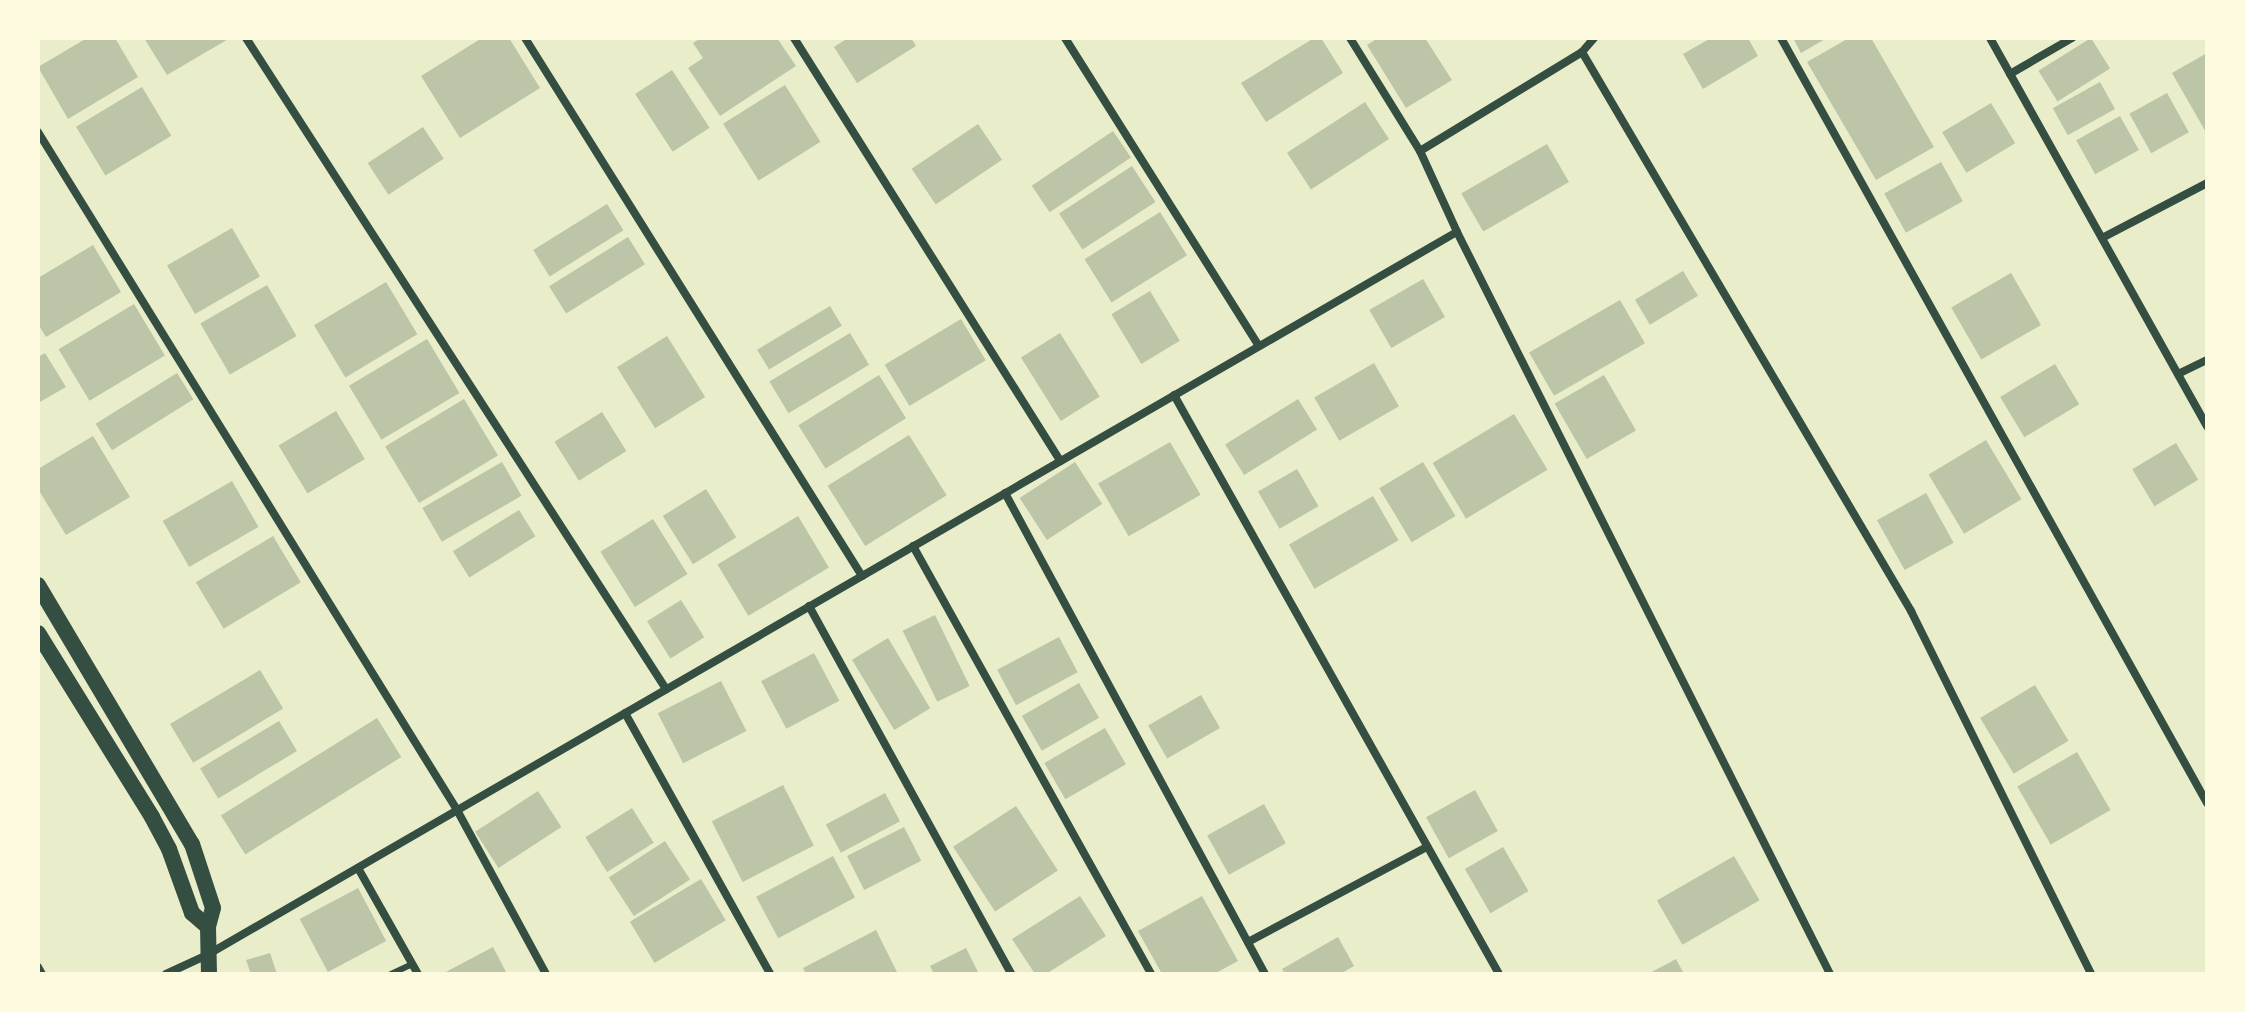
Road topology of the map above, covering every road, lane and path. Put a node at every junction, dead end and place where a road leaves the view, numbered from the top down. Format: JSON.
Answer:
{"nodes":[{"id":1,"x":246,"y":38,"type":"edge"},
{"id":2,"x":525,"y":38,"type":"edge"},
{"id":3,"x":794,"y":38,"type":"edge"},
{"id":4,"x":1065,"y":38,"type":"edge"},
{"id":5,"x":1350,"y":38,"type":"edge"},
{"id":6,"x":1594,"y":38,"type":"edge"},
{"id":7,"x":1781,"y":38,"type":"edge"},
{"id":8,"x":1990,"y":38,"type":"edge"},
{"id":9,"x":2072,"y":38,"type":"edge"},
{"id":10,"x":1582,"y":52,"type":"junction"},
{"id":11,"x":2010,"y":74,"type":"junction"},
{"id":12,"x":38,"y":132,"type":"edge"},
{"id":13,"x":1420,"y":151,"type":"junction"},
{"id":14,"x":2207,"y":183,"type":"edge"},
{"id":15,"x":1457,"y":232,"type":"junction"},
{"id":16,"x":2102,"y":238,"type":"junction"},
{"id":17,"x":1259,"y":346,"type":"junction"},
{"id":18,"x":2207,"y":360,"type":"edge"},
{"id":19,"x":2178,"y":374,"type":"junction"},
{"id":20,"x":1174,"y":395,"type":"junction"},
{"id":21,"x":2207,"y":427,"type":"edge"},
{"id":22,"x":1060,"y":461,"type":"junction"},
{"id":23,"x":1005,"y":493,"type":"junction"},
{"id":24,"x":913,"y":546,"type":"junction"},
{"id":25,"x":862,"y":576,"type":"junction"},
{"id":26,"x":38,"y":585,"type":"edge"},
{"id":27,"x":809,"y":606,"type":"junction"},
{"id":28,"x":38,"y":633,"type":"edge"},
{"id":29,"x":666,"y":689,"type":"junction"},
{"id":30,"x":625,"y":713,"type":"junction"},
{"id":31,"x":2207,"y":803,"type":"edge"},
{"id":32,"x":457,"y":810,"type":"junction"},
{"id":33,"x":1427,"y":847,"type":"junction"},
{"id":34,"x":358,"y":868,"type":"junction"},
{"id":35,"x":208,"y":927,"type":"junction"},
{"id":36,"x":1248,"y":942,"type":"junction"},
{"id":37,"x":207,"y":955,"type":"junction"},
{"id":38,"x":412,"y":964,"type":"junction"},
{"id":39,"x":38,"y":967,"type":"edge"},
{"id":40,"x":42,"y":974,"type":"edge"},
{"id":41,"x":166,"y":974,"type":"edge"},
{"id":42,"x":209,"y":974,"type":"edge"},
{"id":43,"x":391,"y":974,"type":"edge"},
{"id":44,"x":418,"y":974,"type":"edge"},
{"id":45,"x":546,"y":974,"type":"edge"},
{"id":46,"x":770,"y":974,"type":"edge"},
{"id":47,"x":1011,"y":974,"type":"edge"},
{"id":48,"x":1151,"y":974,"type":"edge"},
{"id":49,"x":1265,"y":974,"type":"edge"},
{"id":50,"x":1499,"y":974,"type":"edge"},
{"id":51,"x":1830,"y":974,"type":"edge"},
{"id":52,"x":2091,"y":974,"type":"edge"}],
"edges":[{"from":1,"to":29,"type":"street"},
{"from":2,"to":25,"type":"street"},
{"from":3,"to":22,"type":"street"},
{"from":4,"to":17,"type":"street"},
{"from":5,"to":13,"type":"street"},
{"from":6,"to":10,"type":"street"},
{"from":7,"to":31,"type":"street"},
{"from":8,"to":11,"type":"street"},
{"from":9,"to":11,"type":"street"},
{"from":10,"to":13,"type":"street"},
{"from":10,"to":52,"type":"street"},
{"from":11,"to":16,"type":"street"},
{"from":12,"to":32,"type":"street"},
{"from":13,"to":15,"type":"street"},
{"from":14,"to":16,"type":"street"},
{"from":15,"to":17,"type":"street"},
{"from":15,"to":51,"type":"street"},
{"from":16,"to":19,"type":"street"},
{"from":17,"to":20,"type":"street"},
{"from":18,"to":19,"type":"street"},
{"from":19,"to":21,"type":"street"},
{"from":20,"to":22,"type":"street"},
{"from":20,"to":33,"type":"street"},
{"from":22,"to":23,"type":"street"},
{"from":23,"to":24,"type":"street"},
{"from":23,"to":36,"type":"street"},
{"from":24,"to":25,"type":"street"},
{"from":24,"to":48,"type":"street"},
{"from":25,"to":27,"type":"street"},
{"from":26,"to":35,"type":"main road"},
{"from":27,"to":29,"type":"street"},
{"from":27,"to":47,"type":"street"},
{"from":28,"to":35,"type":"main road"},
{"from":29,"to":30,"type":"street"},
{"from":30,"to":32,"type":"street"},
{"from":30,"to":46,"type":"street"},
{"from":32,"to":34,"type":"street"},
{"from":32,"to":45,"type":"street"},
{"from":33,"to":36,"type":"street"},
{"from":33,"to":50,"type":"street"},
{"from":34,"to":37,"type":"street"},
{"from":34,"to":38,"type":"street"},
{"from":35,"to":37,"type":"main road"},
{"from":36,"to":49,"type":"street"},
{"from":37,"to":41,"type":"street"},
{"from":37,"to":42,"type":"main road"},
{"from":38,"to":43,"type":"lane"},
{"from":38,"to":44,"type":"street"},
{"from":39,"to":40,"type":"street"}]}
